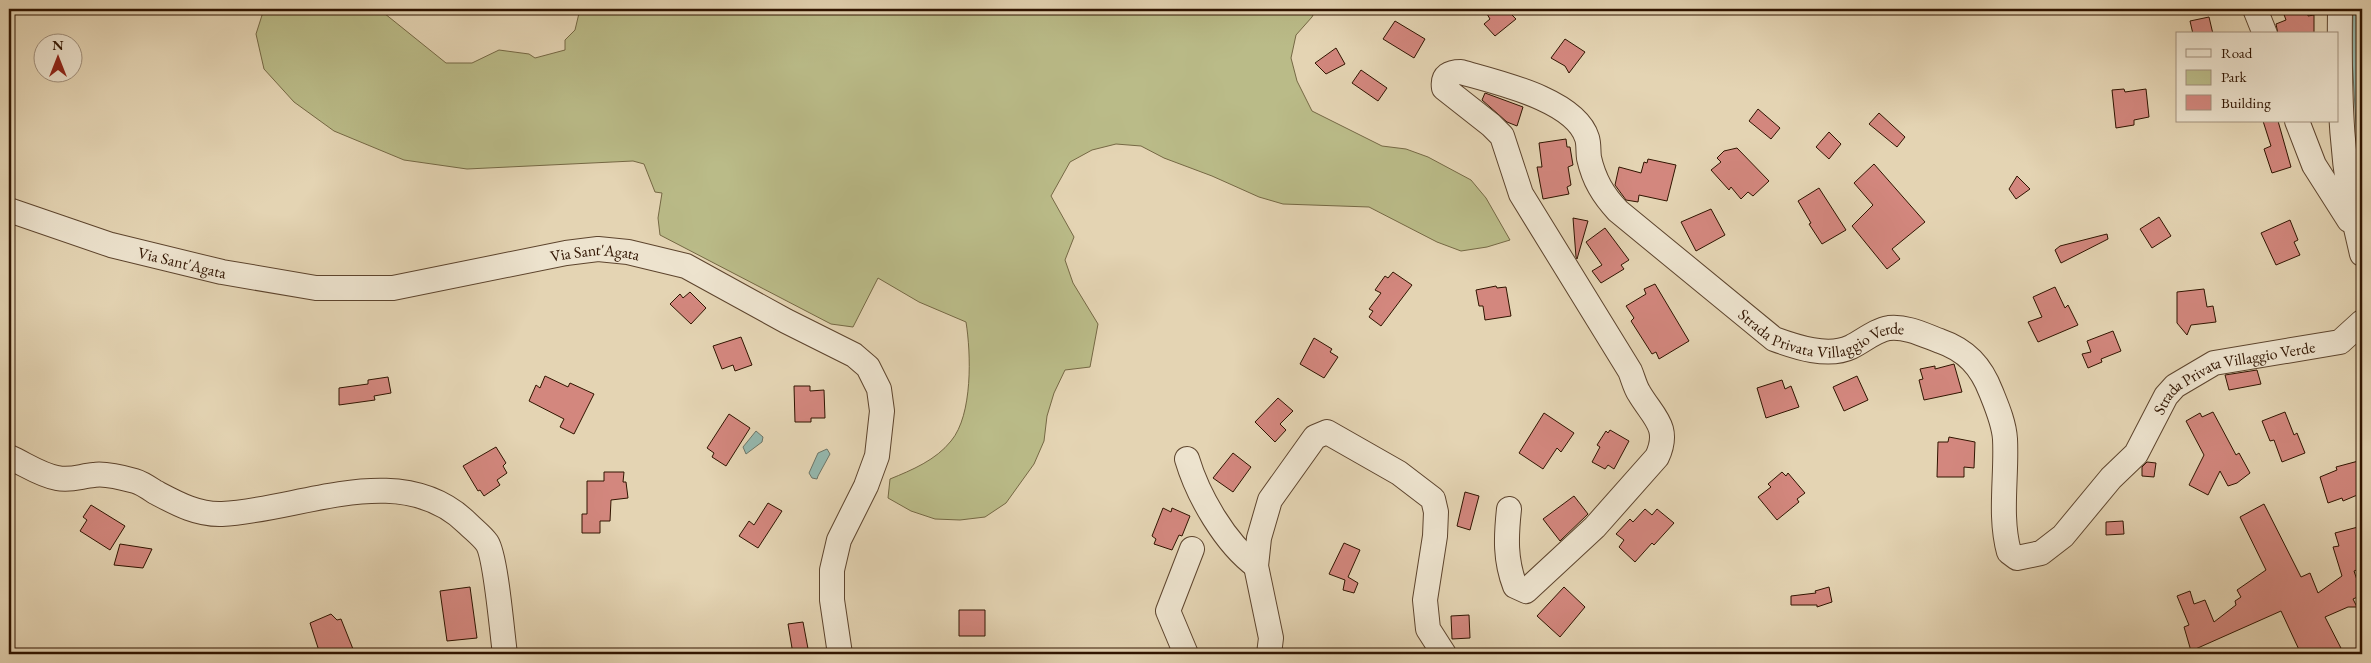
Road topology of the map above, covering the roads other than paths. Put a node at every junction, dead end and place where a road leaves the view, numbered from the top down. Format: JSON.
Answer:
{"nodes":[{"id":1,"x":2255,"y":9,"type":"edge"},
{"id":2,"x":2340,"y":9,"type":"edge"},
{"id":3,"x":2263,"y":32,"type":"edge"},
{"id":4,"x":2297,"y":122,"type":"edge"},
{"id":5,"x":9,"y":210,"type":"edge"},
{"id":6,"x":2359,"y":243,"type":"edge"},
{"id":7,"x":2362,"y":322,"type":"edge"},
{"id":8,"x":9,"y":457,"type":"edge"},
{"id":9,"x":1187,"y":459,"type":"dead end"},
{"id":10,"x":1509,"y":510,"type":"dead end"},
{"id":11,"x":1192,"y":549,"type":"dead end"},
{"id":12,"x":1256,"y":566,"type":"junction"},
{"id":13,"x":504,"y":654,"type":"edge"},
{"id":14,"x":840,"y":654,"type":"edge"},
{"id":15,"x":1186,"y":654,"type":"edge"},
{"id":16,"x":1269,"y":654,"type":"edge"},
{"id":17,"x":1444,"y":654,"type":"edge"}],
"edges":[{"from":1,"to":3,"type":"street"},
{"from":2,"to":6,"type":"street"},
{"from":4,"to":6,"type":"street"},
{"from":5,"to":14,"type":"street","name":"Via Sant'Agata"},
{"from":7,"to":10,"type":"street","name":"Strada Privata Villaggio Verde"},
{"from":8,"to":13,"type":"street"},
{"from":9,"to":12,"type":"street"},
{"from":11,"to":15,"type":"street"},
{"from":12,"to":16,"type":"street"},
{"from":12,"to":17,"type":"street"}]}
